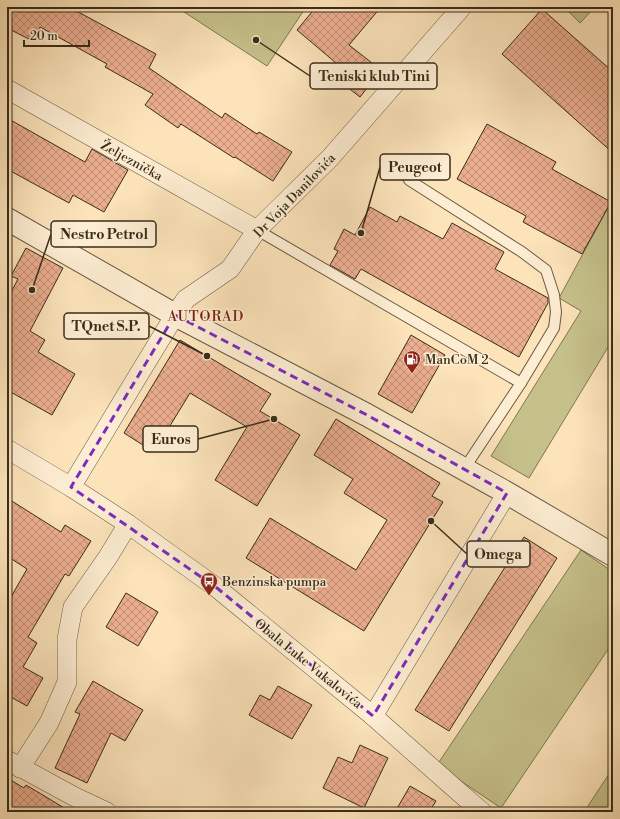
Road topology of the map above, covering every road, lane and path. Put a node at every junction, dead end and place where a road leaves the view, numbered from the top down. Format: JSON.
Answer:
{"nodes":[{"id":1,"x":462,"y":7,"type":"edge"},
{"id":2,"x":7,"y":89,"type":"edge"},
{"id":3,"x":409,"y":180,"type":"dead end"},
{"id":4,"x":7,"y":219,"type":"edge"},
{"id":5,"x":256,"y":230,"type":"junction"},
{"id":6,"x":175,"y":315,"type":"junction"},
{"id":7,"x":521,"y":383,"type":"junction"},
{"id":8,"x":7,"y":449,"type":"edge"},
{"id":9,"x":464,"y":469,"type":"junction"},
{"id":10,"x":71,"y":487,"type":"junction"},
{"id":11,"x":507,"y":493,"type":"junction"},
{"id":12,"x":128,"y":524,"type":"junction"},
{"id":13,"x":613,"y":555,"type":"edge"},
{"id":14,"x":373,"y":716,"type":"junction"},
{"id":15,"x":14,"y":764,"type":"edge"},
{"id":16,"x":107,"y":812,"type":"edge"},
{"id":17,"x":482,"y":812,"type":"edge"}],
"edges":[{"from":1,"to":5,"type":"street","name":"Dr Voja Danilovića"},
{"from":2,"to":5,"type":"street","name":"Željeznička"},
{"from":3,"to":7,"type":"lane"},
{"from":4,"to":6,"type":"street"},
{"from":5,"to":6,"type":"street","name":"Dr Voja Danilovića"},
{"from":5,"to":7,"type":"lane"},
{"from":6,"to":9,"type":"street"},
{"from":6,"to":10,"type":"street","name":"Dr Voja Danilovića"},
{"from":7,"to":9,"type":"lane"},
{"from":8,"to":10,"type":"street","name":"Obala Luke Vukalovića"},
{"from":9,"to":11,"type":"street"},
{"from":10,"to":12,"type":"street","name":"Obala Luke Vukalovića"},
{"from":11,"to":13,"type":"street"},
{"from":11,"to":14,"type":"street"},
{"from":12,"to":14,"type":"street","name":"Obala Luke Vukalovića"},
{"from":12,"to":15,"type":"street"},
{"from":14,"to":17,"type":"street","name":"Obala Luke Vukalovića"},
{"from":15,"to":16,"type":"street"}]}
